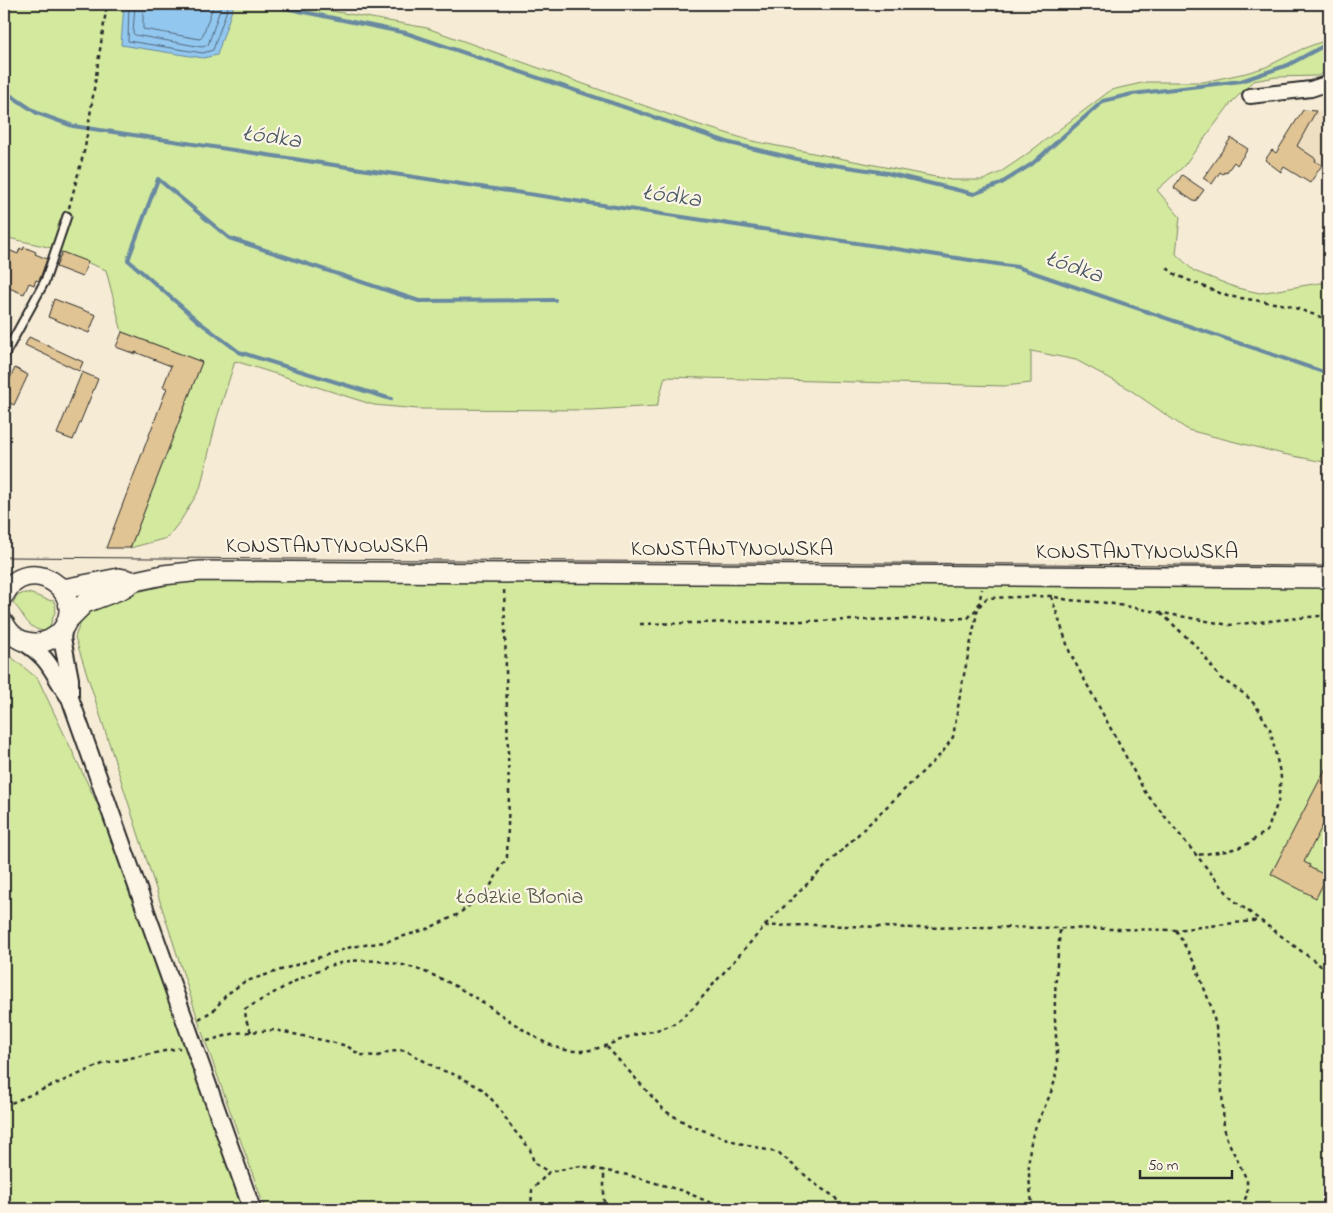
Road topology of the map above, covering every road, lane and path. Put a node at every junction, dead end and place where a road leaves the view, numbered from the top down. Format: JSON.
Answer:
{"nodes":[{"id":1,"x":107,"y":4,"type":"edge"},
{"id":2,"x":1329,"y":83,"type":"edge"},
{"id":3,"x":1250,"y":96,"type":"dead end"},
{"id":4,"x":67,"y":216,"type":"joint"},
{"id":5,"x":1167,"y":268,"type":"dead end"},
{"id":6,"x":1329,"y":320,"type":"edge"},
{"id":7,"x":4,"y":356,"type":"edge"},
{"id":8,"x":504,"y":572,"type":"junction"},
{"id":9,"x":985,"y":576,"type":"junction"},
{"id":10,"x":1044,"y":576,"type":"junction"},
{"id":11,"x":23,"y":577,"type":"junction"},
{"id":12,"x":1329,"y":578,"type":"edge"},
{"id":13,"x":135,"y":581,"type":"junction"},
{"id":14,"x":4,"y":582,"type":"edge"},
{"id":15,"x":60,"y":588,"type":"junction"},
{"id":16,"x":4,"y":595,"type":"edge"},
{"id":17,"x":1051,"y":596,"type":"junction"},
{"id":18,"x":978,"y":607,"type":"junction"},
{"id":19,"x":1160,"y":612,"type":"junction"},
{"id":20,"x":1329,"y":615,"type":"edge"},
{"id":21,"x":65,"y":623,"type":"junction"},
{"id":22,"x":4,"y":624,"type":"edge"},
{"id":23,"x":640,"y":624,"type":"dead end"},
{"id":24,"x":22,"y":641,"type":"junction"},
{"id":25,"x":70,"y":698,"type":"junction"},
{"id":26,"x":1197,"y":855,"type":"junction"},
{"id":27,"x":1260,"y":920,"type":"junction"},
{"id":28,"x":765,"y":926,"type":"junction"},
{"id":29,"x":1060,"y":929,"type":"junction"},
{"id":30,"x":1176,"y":930,"type":"junction"},
{"id":31,"x":1329,"y":972,"type":"edge"},
{"id":32,"x":187,"y":1026,"type":"junction"},
{"id":33,"x":250,"y":1032,"type":"junction"},
{"id":34,"x":194,"y":1045,"type":"junction"},
{"id":35,"x":606,"y":1047,"type":"junction"},
{"id":36,"x":4,"y":1106,"type":"edge"},
{"id":37,"x":604,"y":1170,"type":"junction"},
{"id":38,"x":549,"y":1172,"type":"junction"},
{"id":39,"x":252,"y":1209,"type":"edge"},
{"id":40,"x":531,"y":1209,"type":"edge"},
{"id":41,"x":600,"y":1209,"type":"edge"},
{"id":42,"x":725,"y":1209,"type":"edge"},
{"id":43,"x":842,"y":1209,"type":"edge"},
{"id":44,"x":1033,"y":1209,"type":"edge"},
{"id":45,"x":1240,"y":1209,"type":"edge"}],
"edges":[{"from":1,"to":4,"type":"path"},
{"from":2,"to":3,"type":"street"},
{"from":4,"to":7,"type":"lane"},
{"from":5,"to":6,"type":"path"},
{"from":8,"to":9,"type":"main road","name":"KONSTANTYNOWSKA"},
{"from":8,"to":13,"type":"main road","name":"KONSTANTYNOWSKA"},
{"from":8,"to":32,"type":"path"},
{"from":9,"to":10,"type":"main road","name":"KONSTANTYNOWSKA"},
{"from":9,"to":18,"type":"path"},
{"from":10,"to":12,"type":"main road","name":"KONSTANTYNOWSKA"},
{"from":10,"to":17,"type":"path"},
{"from":11,"to":14,"type":"main road"},
{"from":11,"to":15,"type":"main road"},
{"from":11,"to":16,"type":"main road"},
{"from":13,"to":15,"type":"main road","name":"KONSTANTYNOWSKA"},
{"from":13,"to":21,"type":"main road","name":"KONSTANTYNOWSKA"},
{"from":15,"to":21,"type":"main road"},
{"from":17,"to":18,"type":"path"},
{"from":17,"to":19,"type":"path"},
{"from":17,"to":26,"type":"path"},
{"from":18,"to":23,"type":"path"},
{"from":18,"to":28,"type":"path"},
{"from":19,"to":20,"type":"path"},
{"from":19,"to":26,"type":"path"},
{"from":21,"to":24,"type":"main road","name":"KONSTANTYNOWSKA"},
{"from":21,"to":25,"type":"street"},
{"from":22,"to":24,"type":"main road"},
{"from":24,"to":25,"type":"street"},
{"from":25,"to":32,"type":"street"},
{"from":26,"to":27,"type":"path"},
{"from":27,"to":30,"type":"path"},
{"from":27,"to":31,"type":"path"},
{"from":28,"to":29,"type":"path"},
{"from":28,"to":35,"type":"path"},
{"from":29,"to":30,"type":"path"},
{"from":29,"to":44,"type":"path"},
{"from":30,"to":45,"type":"path"},
{"from":32,"to":34,"type":"street"},
{"from":33,"to":34,"type":"path"},
{"from":33,"to":35,"type":"path"},
{"from":33,"to":38,"type":"path"},
{"from":34,"to":36,"type":"path"},
{"from":34,"to":39,"type":"street"},
{"from":35,"to":43,"type":"path"},
{"from":37,"to":38,"type":"path"},
{"from":37,"to":41,"type":"path"},
{"from":37,"to":42,"type":"path"},
{"from":38,"to":40,"type":"path"}]}
